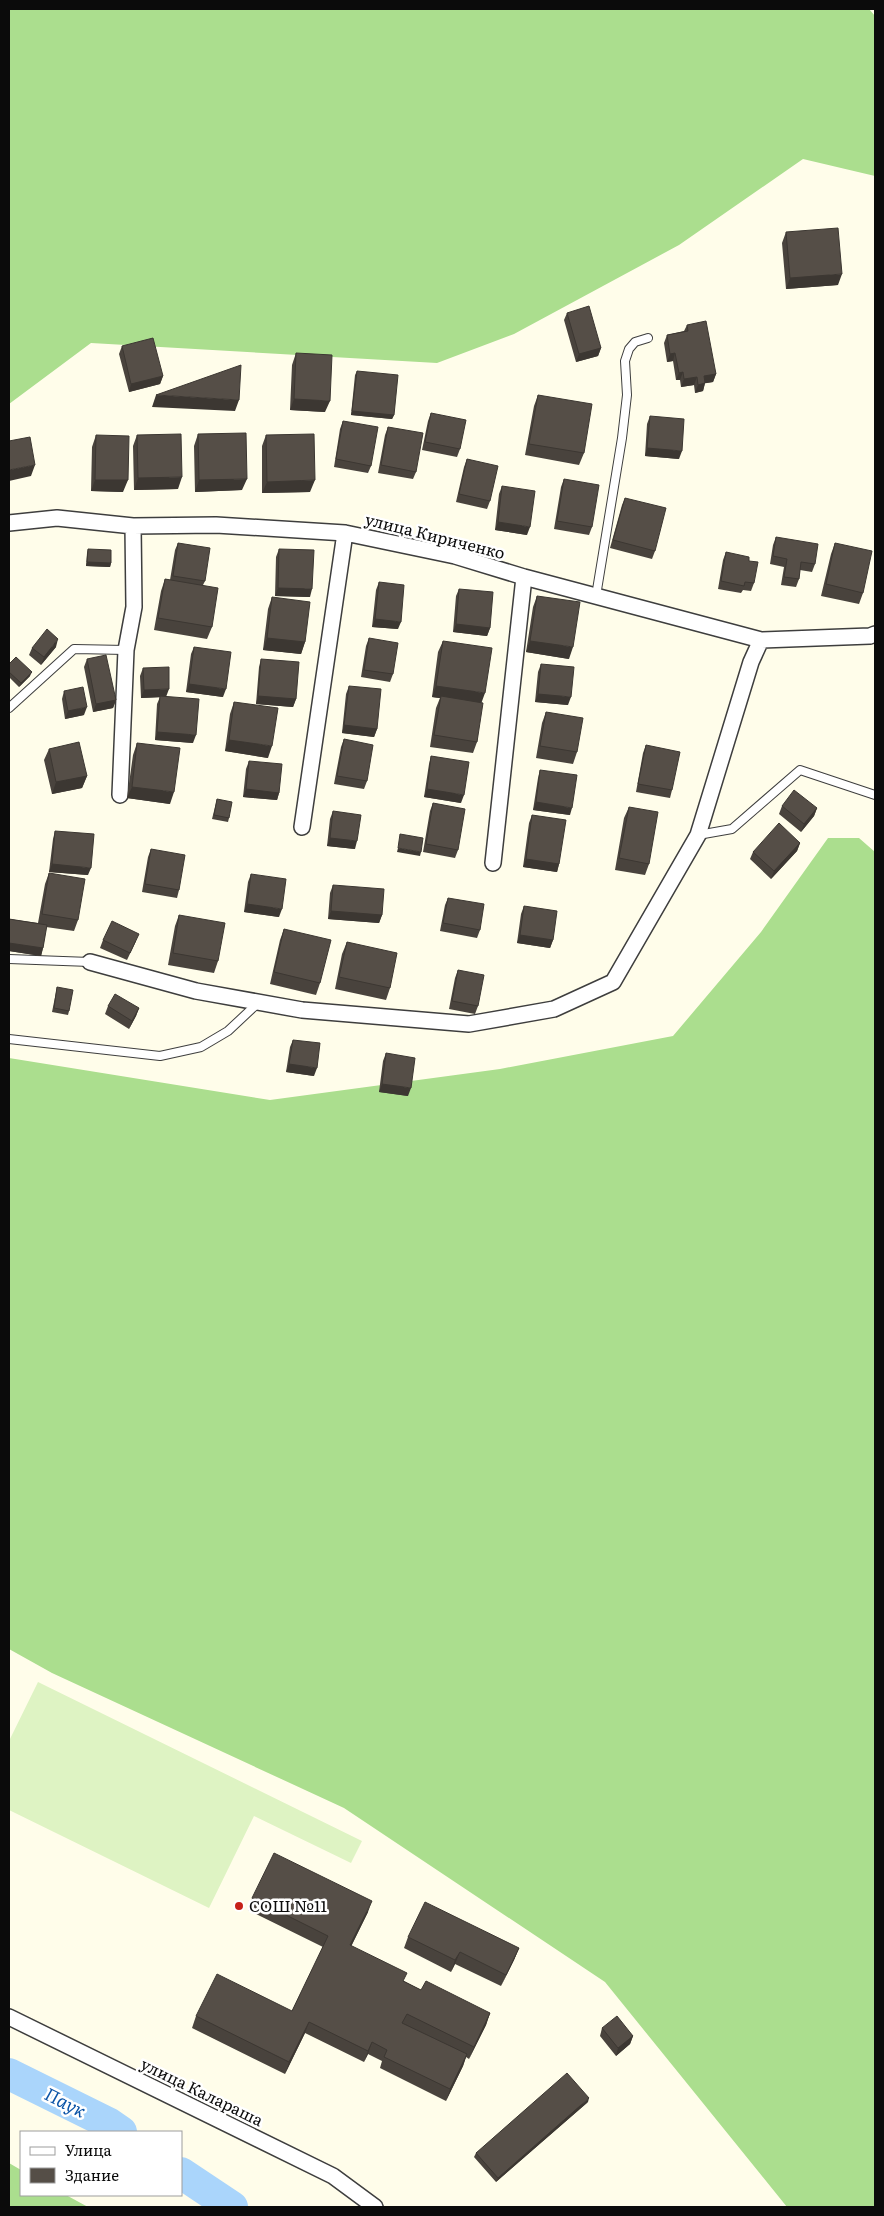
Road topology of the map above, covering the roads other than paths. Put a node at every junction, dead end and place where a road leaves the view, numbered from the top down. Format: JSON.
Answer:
{"nodes":[{"id":1,"x":648,"y":338,"type":"dead end"},
{"id":2,"x":9,"y":523,"type":"edge"},
{"id":3,"x":133,"y":526,"type":"junction"},
{"id":4,"x":345,"y":533,"type":"junction"},
{"id":5,"x":524,"y":577,"type":"junction"},
{"id":6,"x":596,"y":596,"type":"junction"},
{"id":7,"x":875,"y":634,"type":"edge"},
{"id":8,"x":762,"y":640,"type":"junction"},
{"id":9,"x":126,"y":650,"type":"junction"},
{"id":10,"x":9,"y":708,"type":"edge"},
{"id":11,"x":120,"y":795,"type":"dead end"},
{"id":12,"x":875,"y":795,"type":"edge"},
{"id":13,"x":302,"y":827,"type":"dead end"},
{"id":14,"x":698,"y":835,"type":"junction"},
{"id":15,"x":493,"y":863,"type":"dead end"},
{"id":16,"x":9,"y":959,"type":"edge"},
{"id":17,"x":90,"y":962,"type":"joint"},
{"id":18,"x":260,"y":1002,"type":"junction"},
{"id":19,"x":9,"y":1039,"type":"edge"},
{"id":20,"x":9,"y":2016,"type":"edge"},
{"id":21,"x":375,"y":2207,"type":"edge"}],
"edges":[{"from":1,"to":6,"type":"lane"},
{"from":2,"to":3,"type":"street","name":"улица Кириченко"},
{"from":3,"to":4,"type":"street","name":"улица Кириченко"},
{"from":3,"to":9,"type":"street"},
{"from":4,"to":5,"type":"street","name":"улица Кириченко"},
{"from":4,"to":13,"type":"street"},
{"from":5,"to":6,"type":"street","name":"улица Кириченко"},
{"from":5,"to":15,"type":"street"},
{"from":6,"to":8,"type":"street","name":"улица Кириченко"},
{"from":7,"to":8,"type":"street","name":"улица Кириченко"},
{"from":8,"to":14,"type":"street"},
{"from":9,"to":10,"type":"lane"},
{"from":9,"to":11,"type":"street"},
{"from":12,"to":14,"type":"lane"},
{"from":14,"to":18,"type":"street"},
{"from":16,"to":17,"type":"lane"},
{"from":17,"to":18,"type":"street"},
{"from":18,"to":19,"type":"lane"},
{"from":20,"to":21,"type":"street","name":"улица Калараша"}]}
